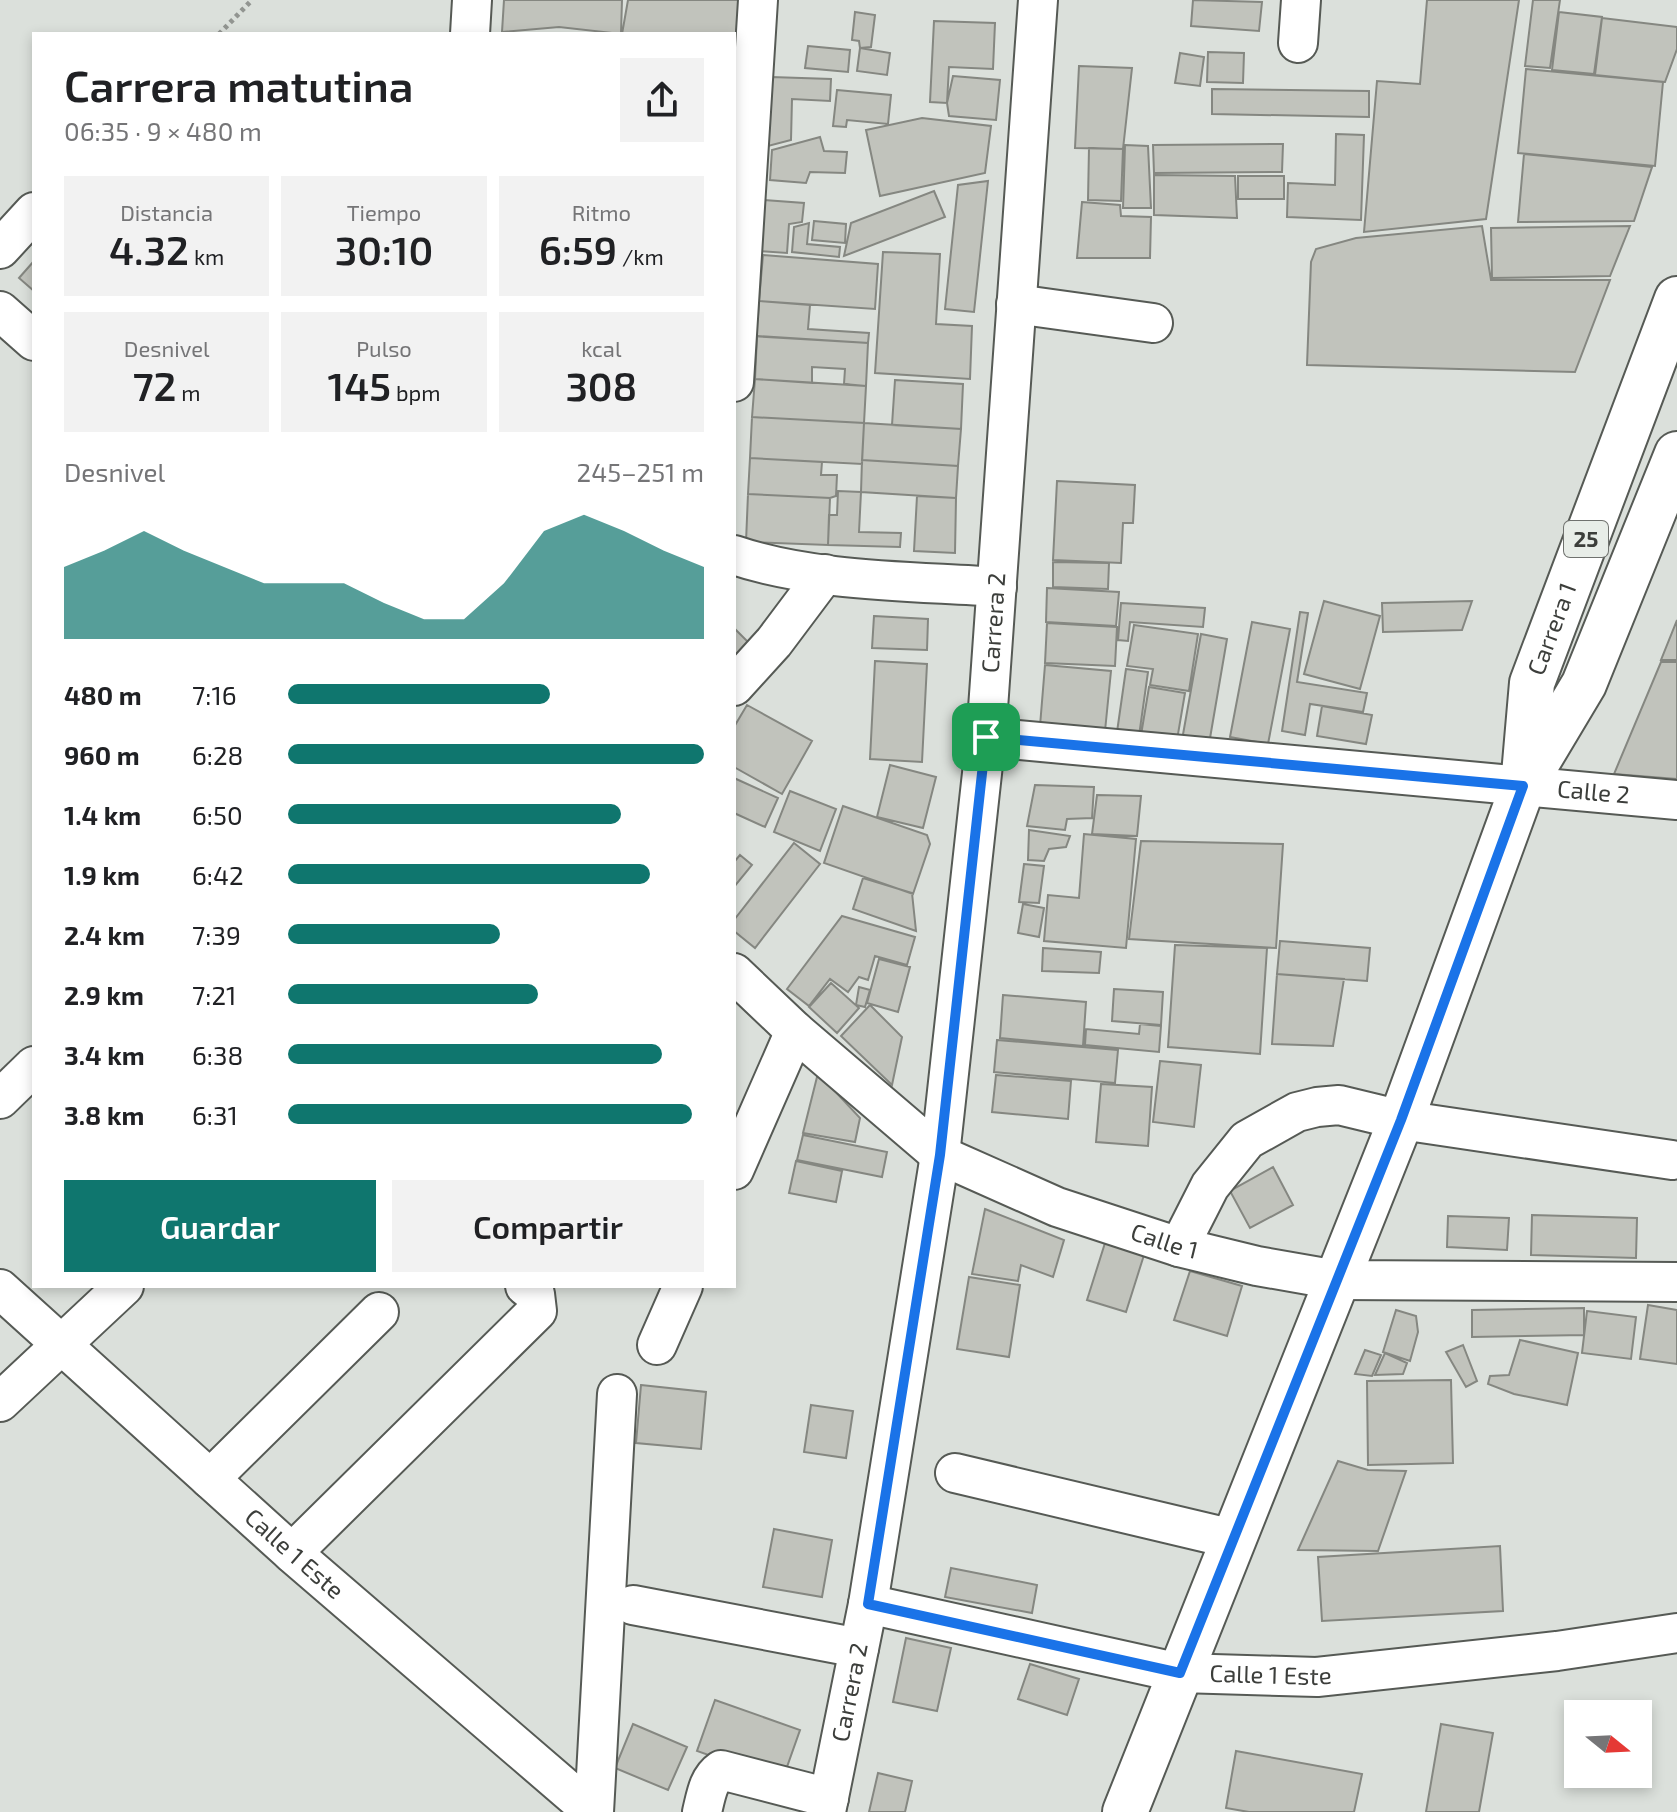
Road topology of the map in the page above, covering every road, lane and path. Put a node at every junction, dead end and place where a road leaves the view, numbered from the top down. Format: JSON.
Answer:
{"nodes":[{"id":1,"x":252,"y":0,"type":"edge"},
{"id":2,"x":472,"y":0,"type":"edge"},
{"id":3,"x":758,"y":0,"type":"edge"},
{"id":4,"x":1038,"y":0,"type":"edge"},
{"id":5,"x":1301,"y":0,"type":"edge"},
{"id":6,"x":221,"y":32,"type":"edge"},
{"id":7,"x":470,"y":32,"type":"edge"},
{"id":8,"x":1298,"y":43,"type":"dead end"},
{"id":9,"x":32,"y":214,"type":"edge"},
{"id":10,"x":0,"y":249,"type":"edge"},
{"id":11,"x":1677,"y":299,"type":"edge"},
{"id":12,"x":1016,"y":304,"type":"junction"},
{"id":13,"x":0,"y":311,"type":"edge"},
{"id":14,"x":1153,"y":323,"type":"dead end"},
{"id":15,"x":32,"y":339,"type":"edge"},
{"id":16,"x":736,"y":350,"type":"edge"},
{"id":17,"x":1677,"y":454,"type":"edge"},
{"id":18,"x":736,"y":556,"type":"edge"},
{"id":19,"x":825,"y":574,"type":"junction"},
{"id":20,"x":997,"y":587,"type":"junction"},
{"id":21,"x":736,"y":684,"type":"edge"},
{"id":22,"x":986,"y":737,"type":"junction"},
{"id":23,"x":1523,"y":786,"type":"junction"},
{"id":24,"x":1677,"y":800,"type":"edge"},
{"id":25,"x":736,"y":975,"type":"edge"},
{"id":26,"x":795,"y":1031,"type":"junction"},
{"id":27,"x":32,"y":1068,"type":"edge"},
{"id":28,"x":0,"y":1099,"type":"edge"},
{"id":29,"x":1401,"y":1120,"type":"junction"},
{"id":30,"x":940,"y":1155,"type":"junction"},
{"id":31,"x":1672,"y":1160,"type":"dead end"},
{"id":32,"x":736,"y":1165,"type":"edge"},
{"id":33,"x":1179,"y":1247,"type":"junction"},
{"id":34,"x":1337,"y":1280,"type":"junction"},
{"id":35,"x":1677,"y":1282,"type":"edge"},
{"id":36,"x":122,"y":1288,"type":"edge"},
{"id":37,"x":682,"y":1288,"type":"edge"},
{"id":38,"x":0,"y":1289,"type":"edge"},
{"id":39,"x":531,"y":1298,"type":"edge"},
{"id":40,"x":379,"y":1312,"type":"dead end"},
{"id":41,"x":62,"y":1345,"type":"junction"},
{"id":42,"x":657,"y":1345,"type":"dead end"},
{"id":43,"x":617,"y":1394,"type":"dead end"},
{"id":44,"x":0,"y":1402,"type":"edge"},
{"id":45,"x":955,"y":1473,"type":"dead end"},
{"id":46,"x":210,"y":1479,"type":"junction"},
{"id":47,"x":1233,"y":1539,"type":"junction"},
{"id":48,"x":292,"y":1553,"type":"junction"},
{"id":49,"x":868,"y":1604,"type":"junction"},
{"id":50,"x":633,"y":1605,"type":"dead end"},
{"id":51,"x":1677,"y":1633,"type":"edge"},
{"id":52,"x":859,"y":1648,"type":"junction"},
{"id":53,"x":1180,"y":1673,"type":"junction"},
{"id":54,"x":828,"y":1805,"type":"edge"},
{"id":55,"x":594,"y":1812,"type":"edge"},
{"id":56,"x":702,"y":1812,"type":"edge"},
{"id":57,"x":1125,"y":1812,"type":"edge"}],
"edges":[{"from":1,"to":6,"type":"path"},
{"from":2,"to":7,"type":"street"},
{"from":3,"to":16,"type":"street"},
{"from":4,"to":12,"type":"street","name":"Carrera 2"},
{"from":5,"to":8,"type":"street"},
{"from":9,"to":10,"type":"street"},
{"from":11,"to":23,"type":"main road","name":"Carrera 1","number":"25"},
{"from":12,"to":14,"type":"street"},
{"from":12,"to":20,"type":"street","name":"Carrera 2"},
{"from":13,"to":15,"type":"street"},
{"from":17,"to":23,"type":"main road","name":"Carrera 1","number":"25"},
{"from":18,"to":19,"type":"street"},
{"from":19,"to":20,"type":"street"},
{"from":19,"to":21,"type":"street"},
{"from":20,"to":22,"type":"street","name":"Carrera 2"},
{"from":22,"to":23,"type":"street","name":"Calle 2"},
{"from":22,"to":30,"type":"street","name":"Carrera 2"},
{"from":23,"to":24,"type":"street","name":"Calle 2"},
{"from":23,"to":29,"type":"main road","name":"Carrera 1","number":"25"},
{"from":25,"to":26,"type":"street","name":"Calle 1"},
{"from":26,"to":30,"type":"street","name":"Calle 1"},
{"from":26,"to":32,"type":"street"},
{"from":27,"to":28,"type":"street"},
{"from":29,"to":31,"type":"street"},
{"from":29,"to":33,"type":"street"},
{"from":29,"to":34,"type":"main road","name":"Carrera 1","number":"25"},
{"from":30,"to":33,"type":"street","name":"Calle 1"},
{"from":30,"to":49,"type":"street","name":"Carrera 2"},
{"from":33,"to":34,"type":"street","name":"Calle 1"},
{"from":34,"to":35,"type":"street","name":"Calle 1"},
{"from":34,"to":47,"type":"main road","name":"Carrera 1","number":"25"},
{"from":36,"to":41,"type":"street"},
{"from":37,"to":42,"type":"street"},
{"from":38,"to":41,"type":"street","name":"Calle 1 Este"},
{"from":39,"to":48,"type":"street"},
{"from":40,"to":46,"type":"street"},
{"from":41,"to":44,"type":"street"},
{"from":41,"to":46,"type":"street","name":"Calle 1 Este"},
{"from":43,"to":55,"type":"street"},
{"from":45,"to":47,"type":"street"},
{"from":46,"to":48,"type":"street","name":"Calle 1 Este"},
{"from":47,"to":53,"type":"main road","name":"Carrera 1","number":"25"},
{"from":48,"to":55,"type":"street","name":"Calle 1 Este"},
{"from":49,"to":52,"type":"street","name":"Carrera 2"},
{"from":49,"to":53,"type":"street","name":"Calle 1 Este"},
{"from":50,"to":52,"type":"street"},
{"from":51,"to":53,"type":"street","name":"Calle 1 Este"},
{"from":52,"to":54,"type":"street","name":"Carrera 2"},
{"from":53,"to":57,"type":"main road","name":"Carrera 1","number":"25"},
{"from":54,"to":56,"type":"street"}]}
